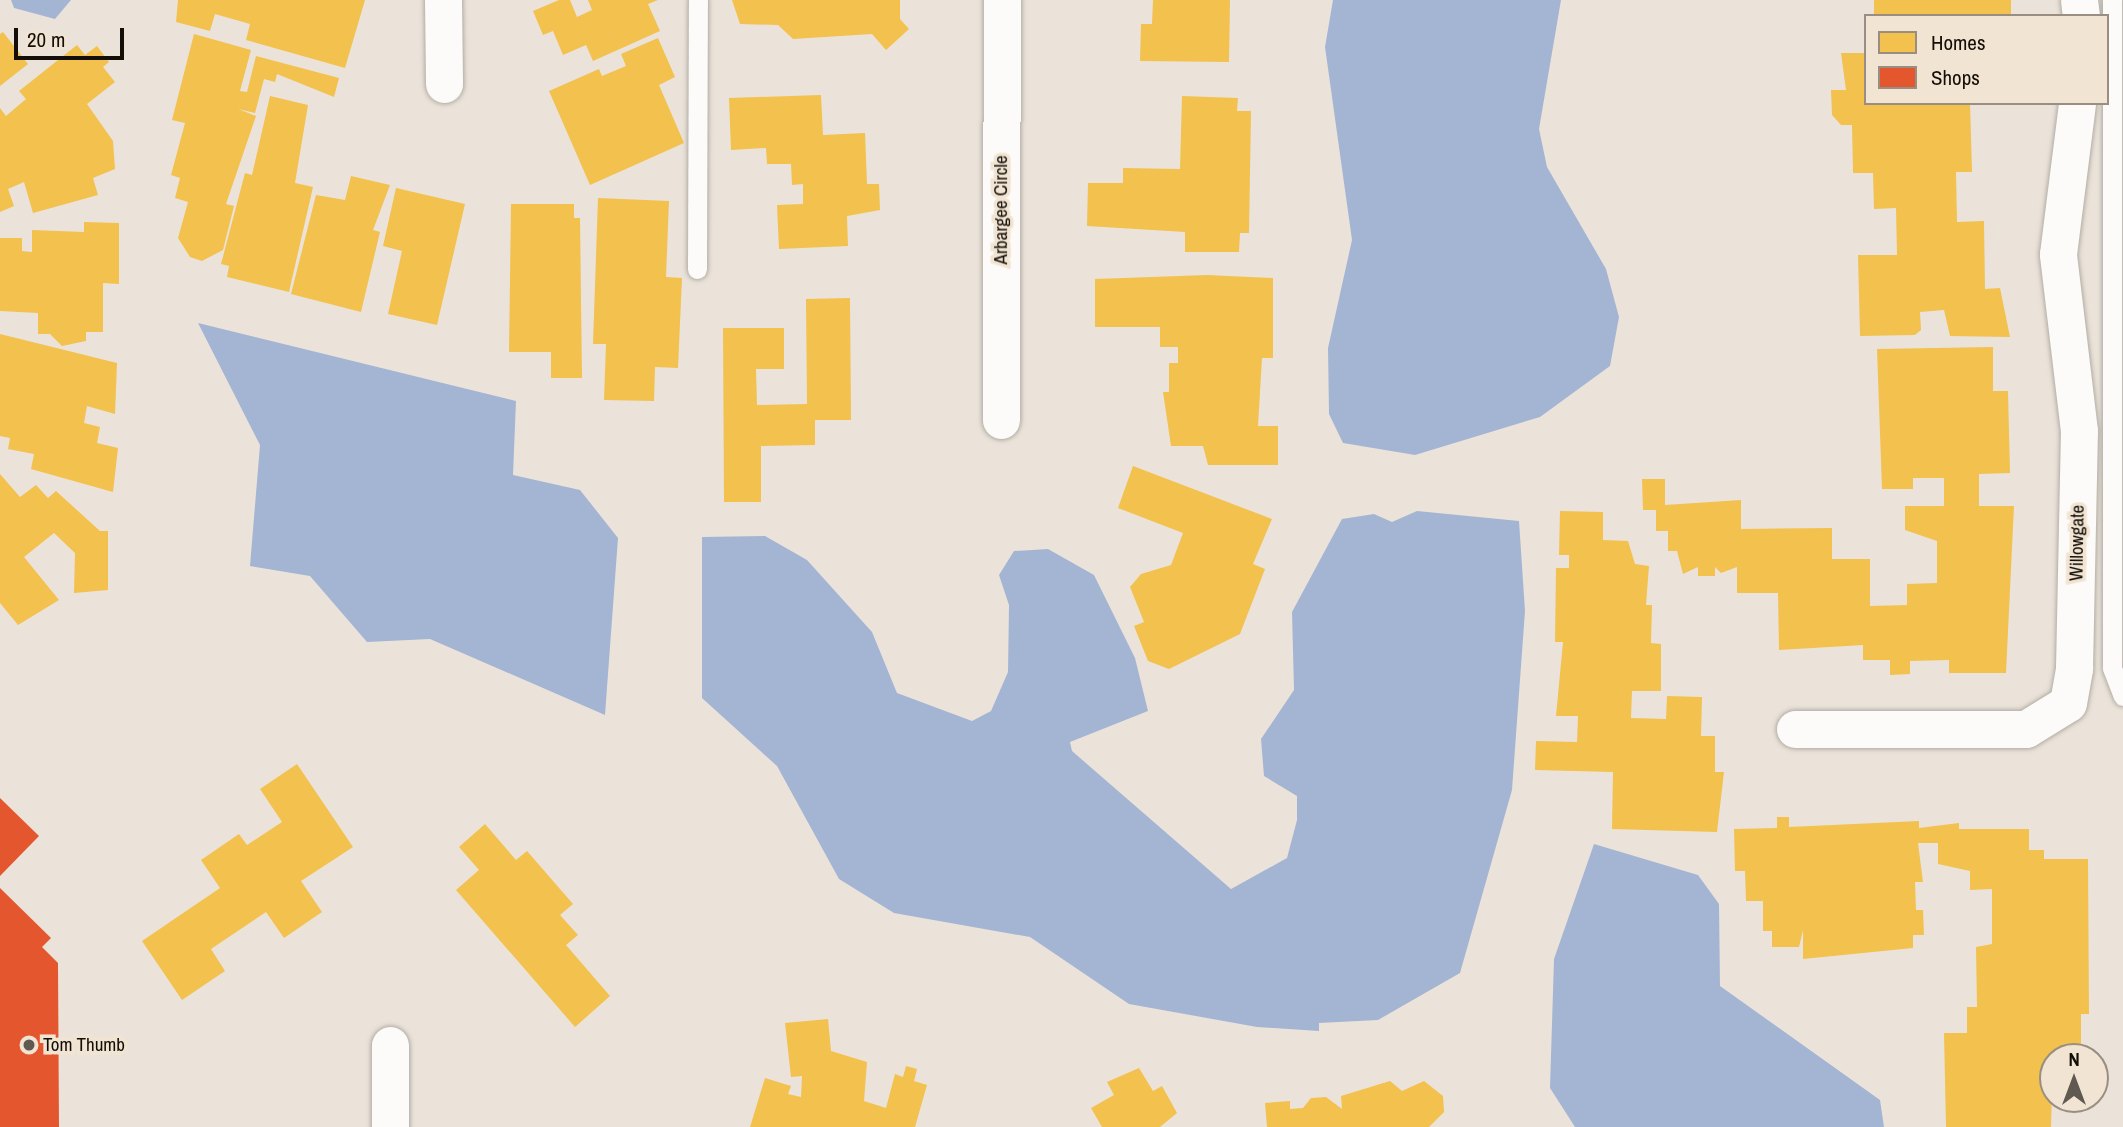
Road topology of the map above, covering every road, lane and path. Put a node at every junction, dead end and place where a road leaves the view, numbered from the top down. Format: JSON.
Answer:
{"nodes":[{"id":1,"x":443,"y":0,"type":"edge"},
{"id":2,"x":698,"y":0,"type":"edge"},
{"id":3,"x":1002,"y":0,"type":"edge"},
{"id":4,"x":2112,"y":0,"type":"edge"},
{"id":5,"x":444,"y":84,"type":"dead end"},
{"id":6,"x":2077,"y":105,"type":"edge"},
{"id":7,"x":697,"y":269,"type":"dead end"},
{"id":8,"x":1001,"y":420,"type":"dead end"},
{"id":9,"x":2123,"y":696,"type":"edge"},
{"id":10,"x":1795,"y":729,"type":"dead end"},
{"id":11,"x":390,"y":1045,"type":"dead end"},
{"id":12,"x":390,"y":1127,"type":"edge"}],
"edges":[{"from":1,"to":5,"type":"street"},
{"from":2,"to":7,"type":"lane"},
{"from":3,"to":8,"type":"street","name":"Arbargee Circle"},
{"from":4,"to":9,"type":"lane"},
{"from":6,"to":10,"type":"street","name":"Willowgate"},
{"from":11,"to":12,"type":"street"}]}
